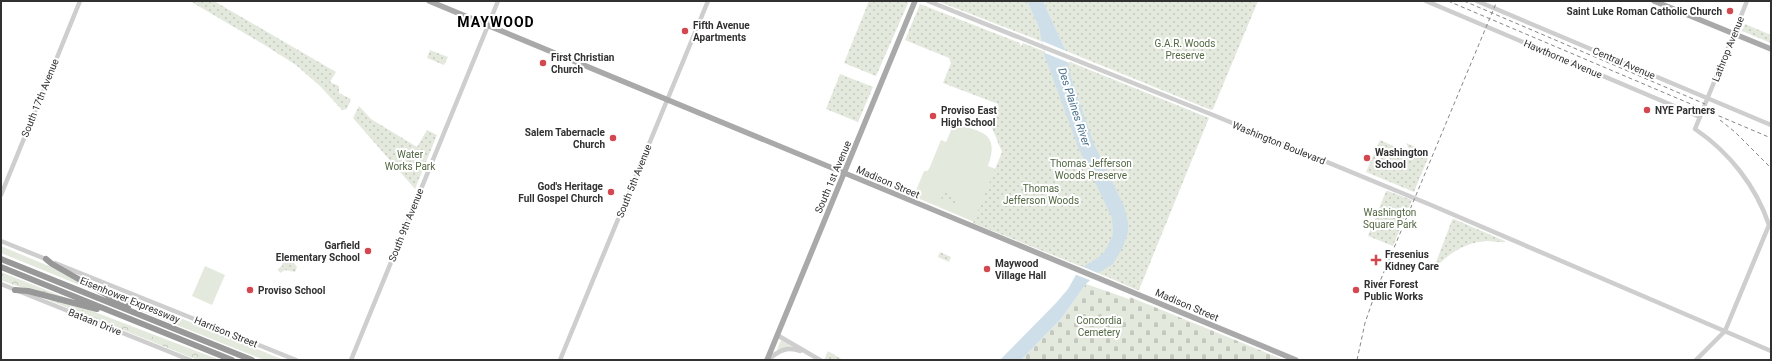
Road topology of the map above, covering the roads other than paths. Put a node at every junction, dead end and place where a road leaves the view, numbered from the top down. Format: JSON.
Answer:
{"nodes":[{"id":1,"x":80,"y":1,"type":"edge"},
{"id":2,"x":429,"y":1,"type":"edge"},
{"id":3,"x":498,"y":1,"type":"edge"},
{"id":4,"x":708,"y":1,"type":"edge"},
{"id":5,"x":915,"y":1,"type":"edge"},
{"id":6,"x":928,"y":1,"type":"edge"},
{"id":7,"x":1426,"y":1,"type":"edge"},
{"id":8,"x":1477,"y":1,"type":"edge"},
{"id":9,"x":1654,"y":1,"type":"edge"},
{"id":10,"x":1748,"y":1,"type":"edge"},
{"id":11,"x":488,"y":25,"type":"junction"},
{"id":12,"x":1734,"y":34,"type":"junction"},
{"id":13,"x":1771,"y":49,"type":"edge"},
{"id":14,"x":1708,"y":98,"type":"junction"},
{"id":15,"x":668,"y":100,"type":"junction"},
{"id":16,"x":1700,"y":117,"type":"junction"},
{"id":17,"x":1771,"y":125,"type":"edge"},
{"id":18,"x":844,"y":174,"type":"junction"},
{"id":19,"x":1,"y":195,"type":"edge"},
{"id":20,"x":1,"y":241,"type":"edge"},
{"id":21,"x":1,"y":259,"type":"edge"},
{"id":22,"x":46,"y":259,"type":"junction"},
{"id":23,"x":1,"y":267,"type":"edge"},
{"id":24,"x":1,"y":284,"type":"edge"},
{"id":25,"x":15,"y":290,"type":"junction"},
{"id":26,"x":106,"y":309,"type":"junction"},
{"id":27,"x":137,"y":314,"type":"junction"},
{"id":28,"x":1725,"y":331,"type":"junction"},
{"id":29,"x":777,"y":335,"type":"junction"},
{"id":30,"x":1771,"y":351,"type":"edge"},
{"id":31,"x":810,"y":354,"type":"junction"},
{"id":32,"x":190,"y":360,"type":"edge"},
{"id":33,"x":232,"y":360,"type":"edge"},
{"id":34,"x":252,"y":360,"type":"edge"},
{"id":35,"x":296,"y":360,"type":"edge"},
{"id":36,"x":351,"y":360,"type":"edge"},
{"id":37,"x":560,"y":360,"type":"edge"},
{"id":38,"x":768,"y":360,"type":"edge"},
{"id":39,"x":820,"y":360,"type":"edge"},
{"id":40,"x":1296,"y":360,"type":"edge"},
{"id":41,"x":1696,"y":360,"type":"edge"}],
"edges":[{"from":1,"to":19,"type":"street","name":"South 17th Avenue"},
{"from":2,"to":11,"type":"main road","name":"Madison Street"},
{"from":3,"to":11,"type":"street","name":"South 9th Avenue"},
{"from":4,"to":15,"type":"street","name":"South 5th Avenue"},
{"from":5,"to":18,"type":"main road","name":"South 1st Avenue"},
{"from":6,"to":28,"type":"street","name":"Washington Boulevard"},
{"from":7,"to":16,"type":"street","name":"Hawthorne Avenue"},
{"from":8,"to":14,"type":"street","name":"Central Avenue"},
{"from":9,"to":12,"type":"main road"},
{"from":10,"to":12,"type":"street","name":"Lathrop Avenue"},
{"from":11,"to":15,"type":"main road","name":"Madison Street"},
{"from":11,"to":36,"type":"street","name":"South 9th Avenue"},
{"from":12,"to":13,"type":"main road"},
{"from":12,"to":14,"type":"street","name":"Lathrop Avenue"},
{"from":14,"to":16,"type":"street","name":"Lathrop Avenue"},
{"from":14,"to":17,"type":"street","name":"Central Avenue"},
{"from":15,"to":18,"type":"main road","name":"Madison Street"},
{"from":15,"to":37,"type":"street","name":"South 5th Avenue"},
{"from":16,"to":28,"type":"street","name":"Lathrop Avenue"},
{"from":18,"to":29,"type":"main road","name":"South 1st Avenue"},
{"from":18,"to":40,"type":"main road","name":"Madison Street"},
{"from":20,"to":22,"type":"street","name":"Harrison Street"},
{"from":21,"to":27,"type":"highway","name":"Eisenhower Expressway"},
{"from":22,"to":27,"type":"highway"},
{"from":22,"to":35,"type":"street","name":"Harrison Street"},
{"from":23,"to":26,"type":"highway","name":"Eisenhower Expressway"},
{"from":24,"to":25,"type":"street","name":"Bataan Drive"},
{"from":25,"to":26,"type":"highway"},
{"from":25,"to":32,"type":"street","name":"Bataan Drive"},
{"from":26,"to":33,"type":"highway","name":"Eisenhower Expressway"},
{"from":27,"to":34,"type":"highway","name":"Eisenhower Expressway"},
{"from":28,"to":30,"type":"street","name":"Washington Boulevard"},
{"from":28,"to":41,"type":"street"},
{"from":29,"to":31,"type":"street"},
{"from":29,"to":38,"type":"main road","name":"South 1st Avenue"},
{"from":31,"to":38,"type":"street"},
{"from":31,"to":39,"type":"street"}]}
